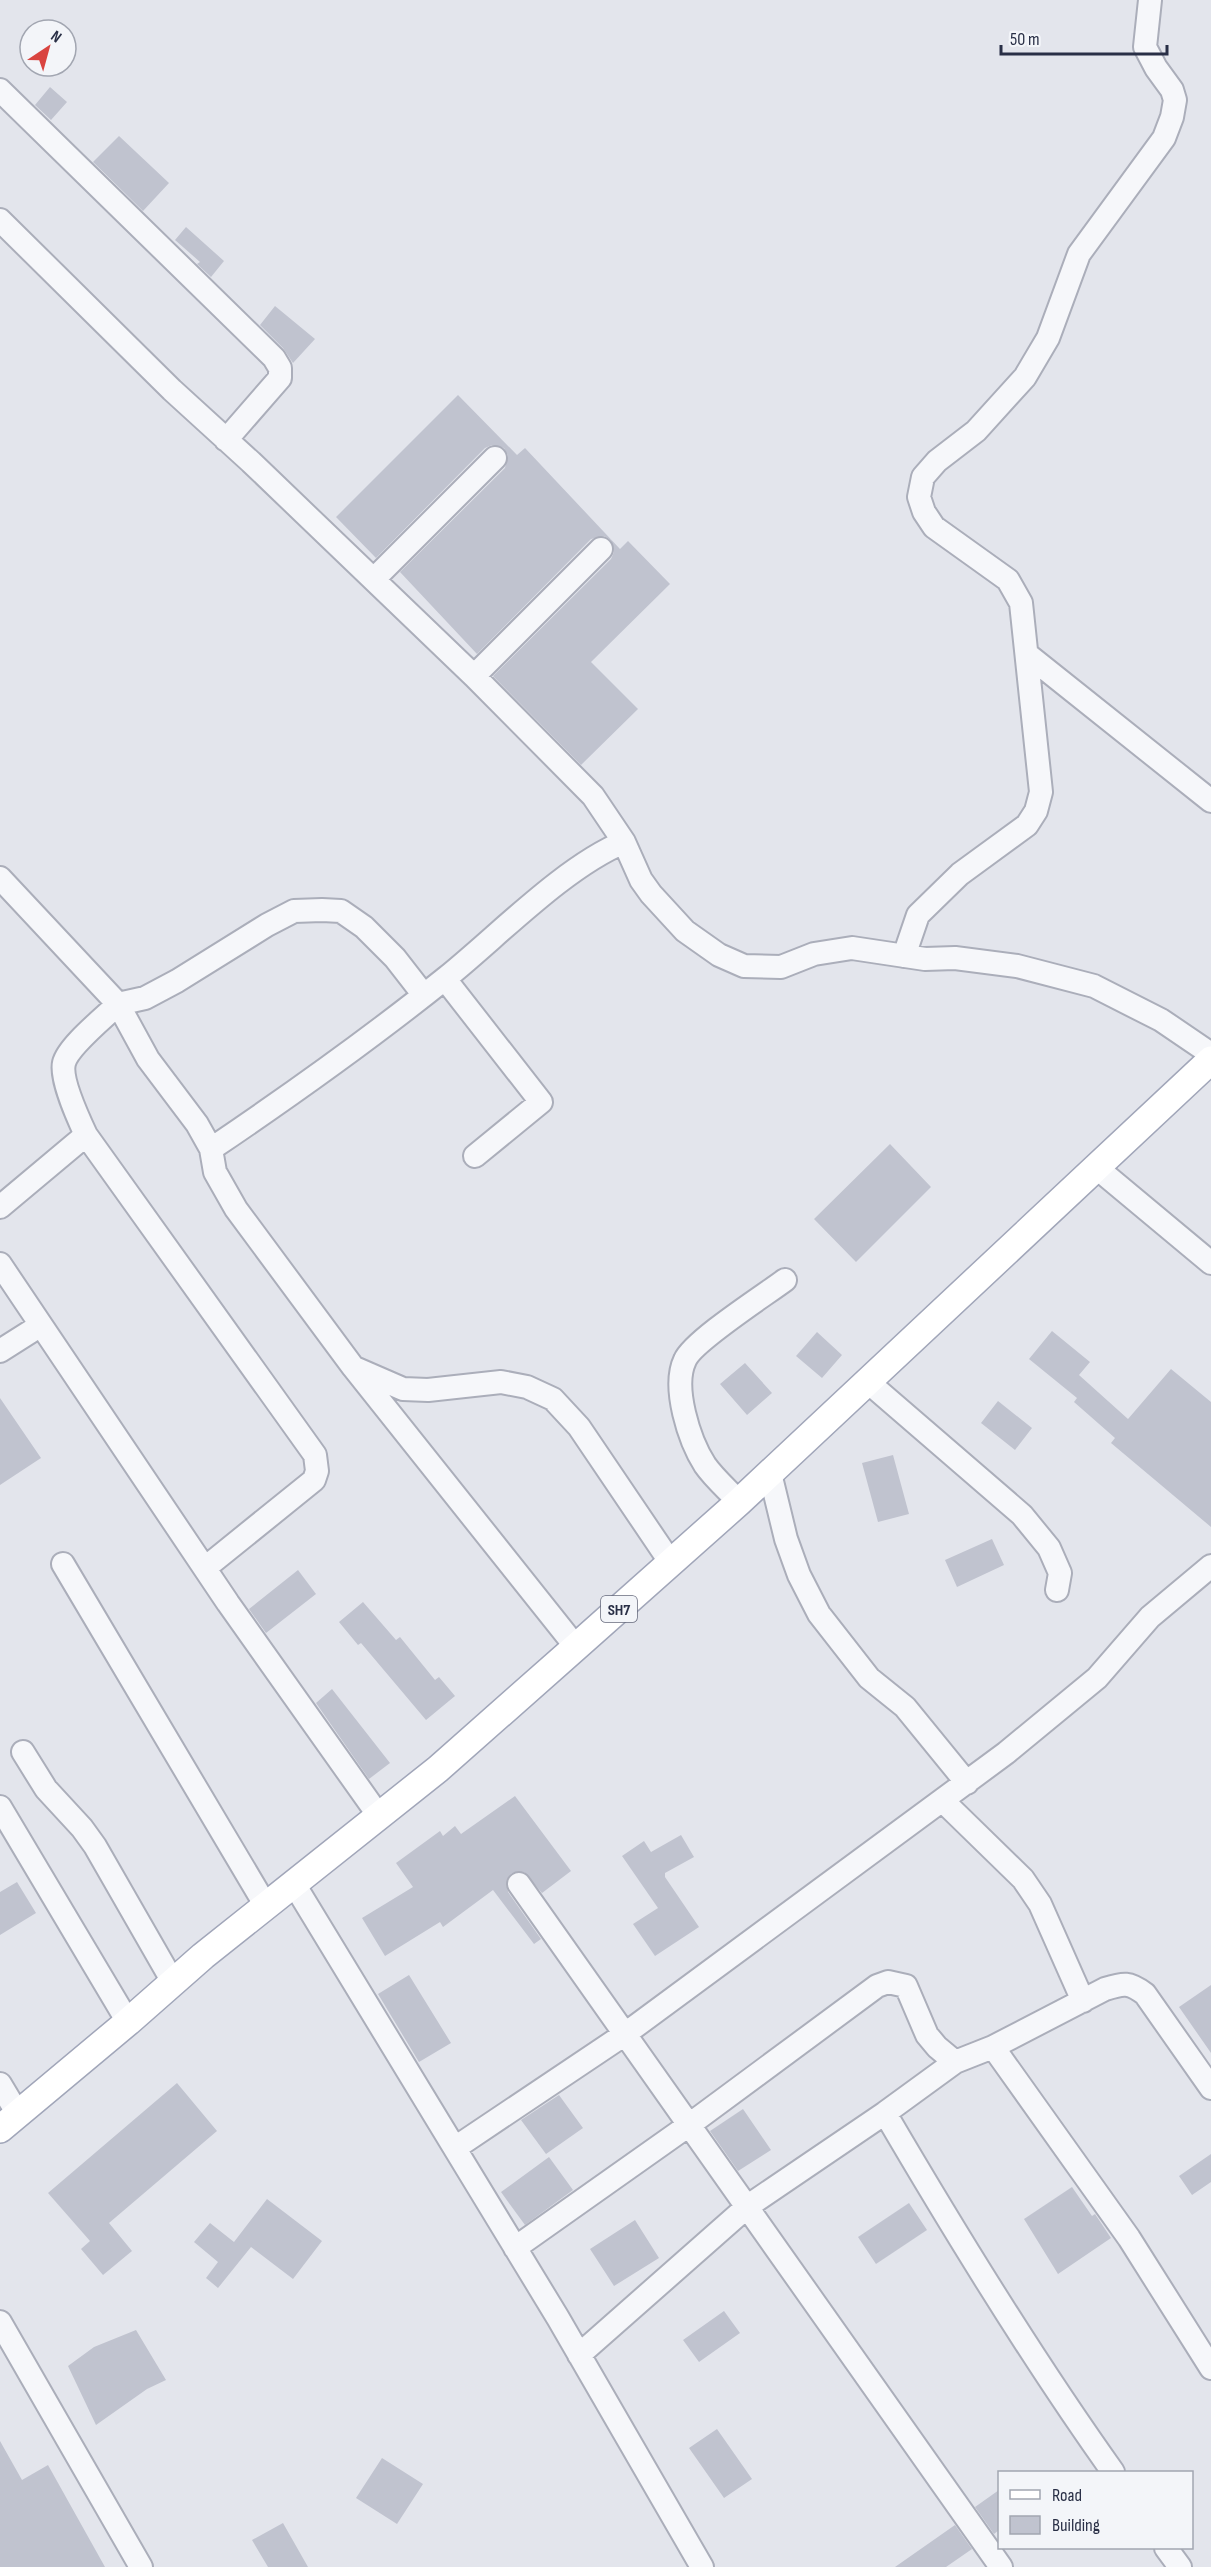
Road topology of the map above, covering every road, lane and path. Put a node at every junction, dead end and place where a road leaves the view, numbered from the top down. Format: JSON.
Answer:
{"nodes":[{"id":1,"x":1149,"y":0,"type":"edge"},
{"id":2,"x":0,"y":90,"type":"edge"},
{"id":3,"x":0,"y":220,"type":"edge"},
{"id":4,"x":226,"y":440,"type":"junction"},
{"id":5,"x":495,"y":458,"type":"dead end"},
{"id":6,"x":601,"y":549,"type":"dead end"},
{"id":7,"x":374,"y":579,"type":"junction"},
{"id":8,"x":1028,"y":655,"type":"junction"},
{"id":9,"x":474,"y":676,"type":"junction"},
{"id":10,"x":1211,"y":801,"type":"edge"},
{"id":11,"x":624,"y":842,"type":"junction"},
{"id":12,"x":0,"y":878,"type":"edge"},
{"id":13,"x":904,"y":956,"type":"junction"},
{"id":14,"x":445,"y":979,"type":"junction"},
{"id":15,"x":423,"y":994,"type":"junction"},
{"id":16,"x":118,"y":1004,"type":"junction"},
{"id":17,"x":1211,"y":1054,"type":"edge"},
{"id":18,"x":1211,"y":1060,"type":"edge"},
{"id":19,"x":86,"y":1135,"type":"junction"},
{"id":20,"x":211,"y":1149,"type":"junction"},
{"id":21,"x":475,"y":1156,"type":"dead end"},
{"id":22,"x":1096,"y":1168,"type":"junction"},
{"id":23,"x":0,"y":1207,"type":"edge"},
{"id":24,"x":1211,"y":1263,"type":"edge"},
{"id":25,"x":0,"y":1264,"type":"edge"},
{"id":26,"x":785,"y":1280,"type":"dead end"},
{"id":27,"x":41,"y":1325,"type":"junction"},
{"id":28,"x":0,"y":1352,"type":"edge"},
{"id":29,"x":353,"y":1367,"type":"junction"},
{"id":30,"x":868,"y":1382,"type":"junction"},
{"id":31,"x":770,"y":1473,"type":"junction"},
{"id":32,"x":739,"y":1502,"type":"junction"},
{"id":33,"x":671,"y":1563,"type":"junction"},
{"id":34,"x":63,"y":1564,"type":"dead end"},
{"id":35,"x":1211,"y":1566,"type":"edge"},
{"id":36,"x":204,"y":1568,"type":"junction"},
{"id":37,"x":1057,"y":1590,"type":"dead end"},
{"id":38,"x":576,"y":1647,"type":"junction"},
{"id":39,"x":23,"y":1752,"type":"dead end"},
{"id":40,"x":967,"y":1783,"type":"junction"},
{"id":41,"x":943,"y":1801,"type":"junction"},
{"id":42,"x":0,"y":1807,"type":"edge"},
{"id":43,"x":380,"y":1816,"type":"junction"},
{"id":44,"x":294,"y":1884,"type":"junction"},
{"id":45,"x":519,"y":1884,"type":"dead end"},
{"id":46,"x":266,"y":1906,"type":"junction"},
{"id":47,"x":173,"y":1982,"type":"junction"},
{"id":48,"x":1083,"y":2001,"type":"junction"},
{"id":49,"x":128,"y":2022,"type":"junction"},
{"id":50,"x":625,"y":2034,"type":"junction"},
{"id":51,"x":993,"y":2047,"type":"junction"},
{"id":52,"x":955,"y":2062,"type":"junction"},
{"id":53,"x":0,"y":2084,"type":"edge"},
{"id":54,"x":1211,"y":2088,"type":"edge"},
{"id":55,"x":885,"y":2113,"type":"junction"},
{"id":56,"x":9,"y":2122,"type":"edge"},
{"id":57,"x":689,"y":2125,"type":"junction"},
{"id":58,"x":455,"y":2148,"type":"junction"},
{"id":59,"x":748,"y":2206,"type":"junction"},
{"id":60,"x":515,"y":2248,"type":"junction"},
{"id":61,"x":0,"y":2322,"type":"edge"},
{"id":62,"x":579,"y":2355,"type":"junction"},
{"id":63,"x":1211,"y":2368,"type":"edge"},
{"id":64,"x":1112,"y":2471,"type":"edge"},
{"id":65,"x":1167,"y":2549,"type":"edge"},
{"id":66,"x":141,"y":2567,"type":"edge"},
{"id":67,"x":702,"y":2567,"type":"edge"},
{"id":68,"x":1001,"y":2567,"type":"edge"},
{"id":69,"x":1180,"y":2567,"type":"edge"}],
"edges":[{"from":1,"to":8,"type":"street"},
{"from":2,"to":4,"type":"street"},
{"from":3,"to":4,"type":"street"},
{"from":4,"to":7,"type":"street"},
{"from":5,"to":7,"type":"street"},
{"from":6,"to":9,"type":"street"},
{"from":7,"to":9,"type":"street"},
{"from":8,"to":10,"type":"street"},
{"from":8,"to":13,"type":"street"},
{"from":9,"to":11,"type":"street"},
{"from":11,"to":13,"type":"street"},
{"from":11,"to":14,"type":"street"},
{"from":12,"to":16,"type":"street"},
{"from":13,"to":17,"type":"street"},
{"from":14,"to":15,"type":"street"},
{"from":14,"to":21,"type":"street"},
{"from":15,"to":16,"type":"street"},
{"from":15,"to":20,"type":"street"},
{"from":16,"to":19,"type":"street"},
{"from":16,"to":20,"type":"street"},
{"from":18,"to":22,"type":"main road","number":"SH7"},
{"from":19,"to":23,"type":"street"},
{"from":19,"to":36,"type":"street"},
{"from":20,"to":29,"type":"street"},
{"from":22,"to":24,"type":"street"},
{"from":22,"to":30,"type":"main road","number":"SH7"},
{"from":25,"to":27,"type":"street"},
{"from":26,"to":32,"type":"street"},
{"from":27,"to":28,"type":"street"},
{"from":27,"to":36,"type":"street"},
{"from":29,"to":33,"type":"street"},
{"from":29,"to":38,"type":"street"},
{"from":30,"to":31,"type":"main road","number":"SH7"},
{"from":30,"to":37,"type":"street"},
{"from":31,"to":32,"type":"main road","number":"SH7"},
{"from":31,"to":40,"type":"street"},
{"from":32,"to":33,"type":"main road","number":"SH7"},
{"from":33,"to":38,"type":"main road","number":"SH7"},
{"from":34,"to":46,"type":"street"},
{"from":35,"to":40,"type":"street"},
{"from":36,"to":43,"type":"street"},
{"from":38,"to":43,"type":"main road","number":"SH7"},
{"from":39,"to":47,"type":"street"},
{"from":40,"to":41,"type":"street"},
{"from":41,"to":48,"type":"street"},
{"from":41,"to":50,"type":"street"},
{"from":42,"to":49,"type":"street"},
{"from":43,"to":44,"type":"main road","number":"SH7"},
{"from":44,"to":46,"type":"main road","number":"SH7"},
{"from":44,"to":58,"type":"street"},
{"from":45,"to":50,"type":"street"},
{"from":46,"to":47,"type":"main road","number":"SH7"},
{"from":47,"to":49,"type":"main road","number":"SH7"},
{"from":48,"to":51,"type":"street"},
{"from":48,"to":54,"type":"street"},
{"from":49,"to":56,"type":"main road","number":"SH7"},
{"from":50,"to":57,"type":"street"},
{"from":50,"to":58,"type":"street"},
{"from":51,"to":52,"type":"street"},
{"from":51,"to":63,"type":"street"},
{"from":52,"to":55,"type":"street"},
{"from":52,"to":57,"type":"street"},
{"from":53,"to":56,"type":"street"},
{"from":55,"to":59,"type":"street"},
{"from":55,"to":64,"type":"street"},
{"from":57,"to":59,"type":"street"},
{"from":57,"to":60,"type":"street"},
{"from":58,"to":60,"type":"street"},
{"from":59,"to":62,"type":"street"},
{"from":59,"to":68,"type":"street"},
{"from":60,"to":62,"type":"street"},
{"from":61,"to":66,"type":"street"},
{"from":62,"to":67,"type":"street"},
{"from":65,"to":69,"type":"street"}]}
